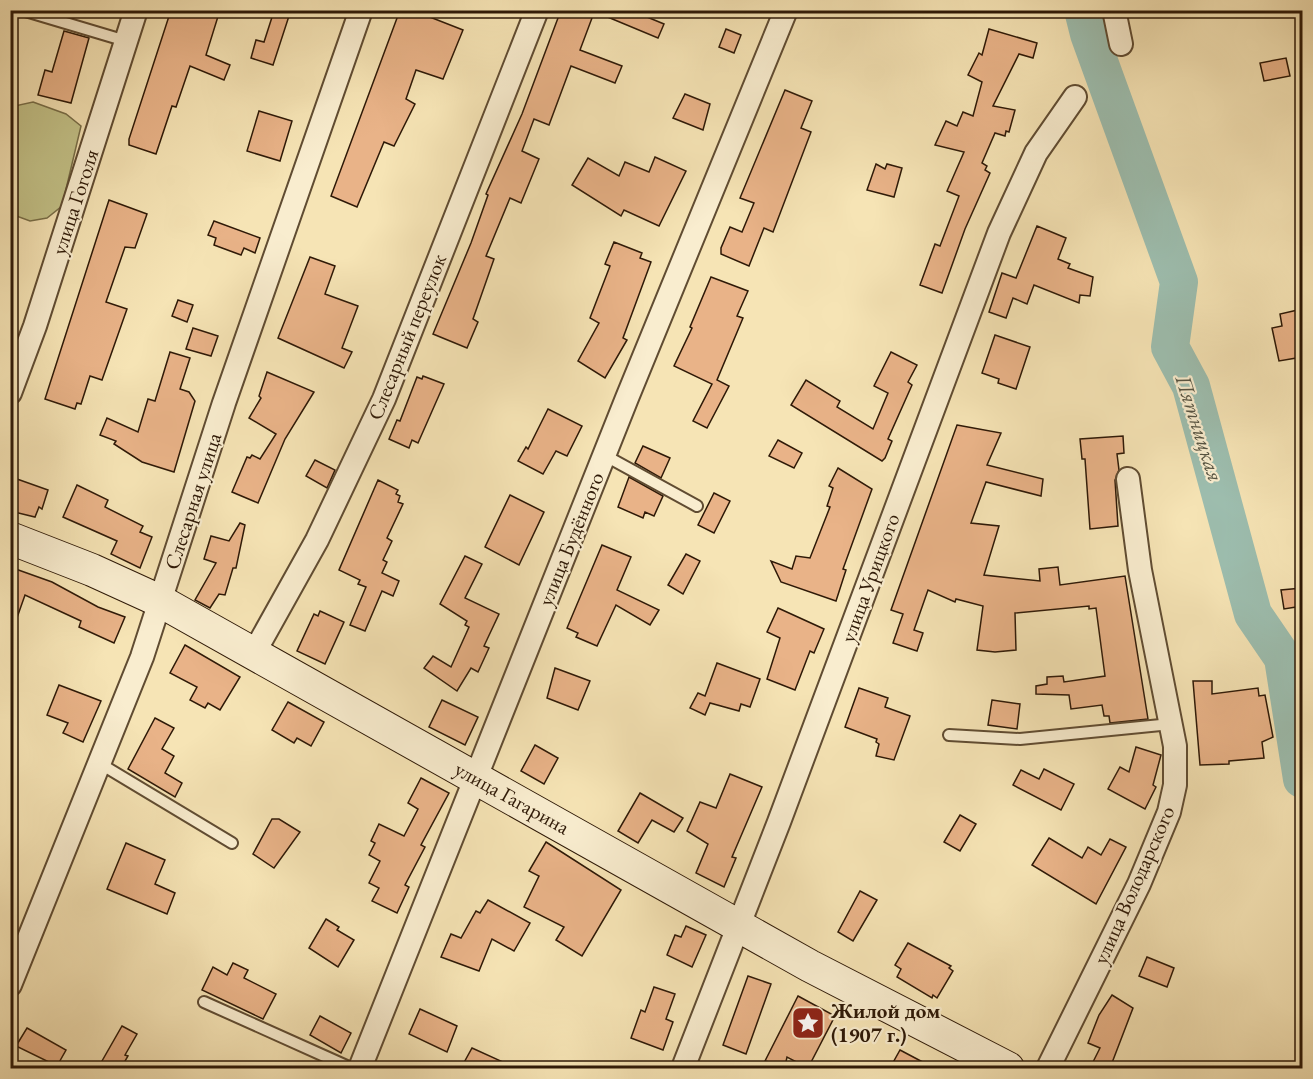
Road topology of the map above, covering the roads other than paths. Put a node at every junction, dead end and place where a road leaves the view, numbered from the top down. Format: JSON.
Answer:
{"nodes":[{"id":1,"x":22,"y":10,"type":"edge"},
{"id":2,"x":136,"y":10,"type":"edge"},
{"id":3,"x":361,"y":10,"type":"edge"},
{"id":4,"x":537,"y":10,"type":"edge"},
{"id":5,"x":786,"y":10,"type":"edge"},
{"id":6,"x":1114,"y":10,"type":"edge"},
{"id":7,"x":126,"y":41,"type":"junction"},
{"id":8,"x":1121,"y":44,"type":"dead end"},
{"id":9,"x":1076,"y":97,"type":"dead end"},
{"id":10,"x":10,"y":393,"type":"edge"},
{"id":11,"x":604,"y":455,"type":"junction"},
{"id":12,"x":1128,"y":479,"type":"dead end"},
{"id":13,"x":697,"y":506,"type":"dead end"},
{"id":14,"x":10,"y":538,"type":"edge"},
{"id":15,"x":160,"y":601,"type":"junction"},
{"id":16,"x":254,"y":653,"type":"junction"},
{"id":17,"x":1171,"y":724,"type":"junction"},
{"id":18,"x":950,"y":735,"type":"dead end"},
{"id":19,"x":99,"y":763,"type":"junction"},
{"id":20,"x":477,"y":778,"type":"junction"},
{"id":21,"x":232,"y":843,"type":"dead end"},
{"id":22,"x":738,"y":925,"type":"junction"},
{"id":23,"x":10,"y":985,"type":"edge"},
{"id":24,"x":204,"y":1002,"type":"dead end"},
{"id":25,"x":351,"y":1068,"type":"edge"},
{"id":26,"x":360,"y":1068,"type":"edge"},
{"id":27,"x":683,"y":1068,"type":"edge"},
{"id":28,"x":1008,"y":1068,"type":"edge"},
{"id":29,"x":1048,"y":1068,"type":"edge"}],
"edges":[{"from":1,"to":7,"type":"lane"},
{"from":2,"to":7,"type":"street","name":"улица Гоголя"},
{"from":3,"to":15,"type":"street","name":"Слесарная улица"},
{"from":4,"to":16,"type":"street","name":"Слесарный переулок"},
{"from":5,"to":11,"type":"street","name":"улица Будённого"},
{"from":6,"to":8,"type":"street"},
{"from":7,"to":10,"type":"street","name":"улица Гоголя"},
{"from":9,"to":22,"type":"street","name":"улица Урицкого"},
{"from":11,"to":13,"type":"lane"},
{"from":11,"to":20,"type":"street","name":"улица Будённого"},
{"from":12,"to":17,"type":"street","name":"улица Володарского"},
{"from":14,"to":15,"type":"main road","name":"улица Гагарина"},
{"from":15,"to":16,"type":"main road","name":"улица Гагарина"},
{"from":15,"to":19,"type":"street","name":"Слесарная улица"},
{"from":16,"to":20,"type":"main road","name":"улица Гагарина"},
{"from":17,"to":18,"type":"lane"},
{"from":17,"to":29,"type":"street","name":"улица Володарского"},
{"from":19,"to":21,"type":"lane"},
{"from":19,"to":23,"type":"street","name":"Слесарная улица"},
{"from":20,"to":22,"type":"main road","name":"улица Гагарина"},
{"from":20,"to":26,"type":"street","name":"улица Будённого"},
{"from":22,"to":27,"type":"street","name":"улица Урицкого"},
{"from":22,"to":28,"type":"main road","name":"улица Гагарина"},
{"from":24,"to":25,"type":"lane"}]}
